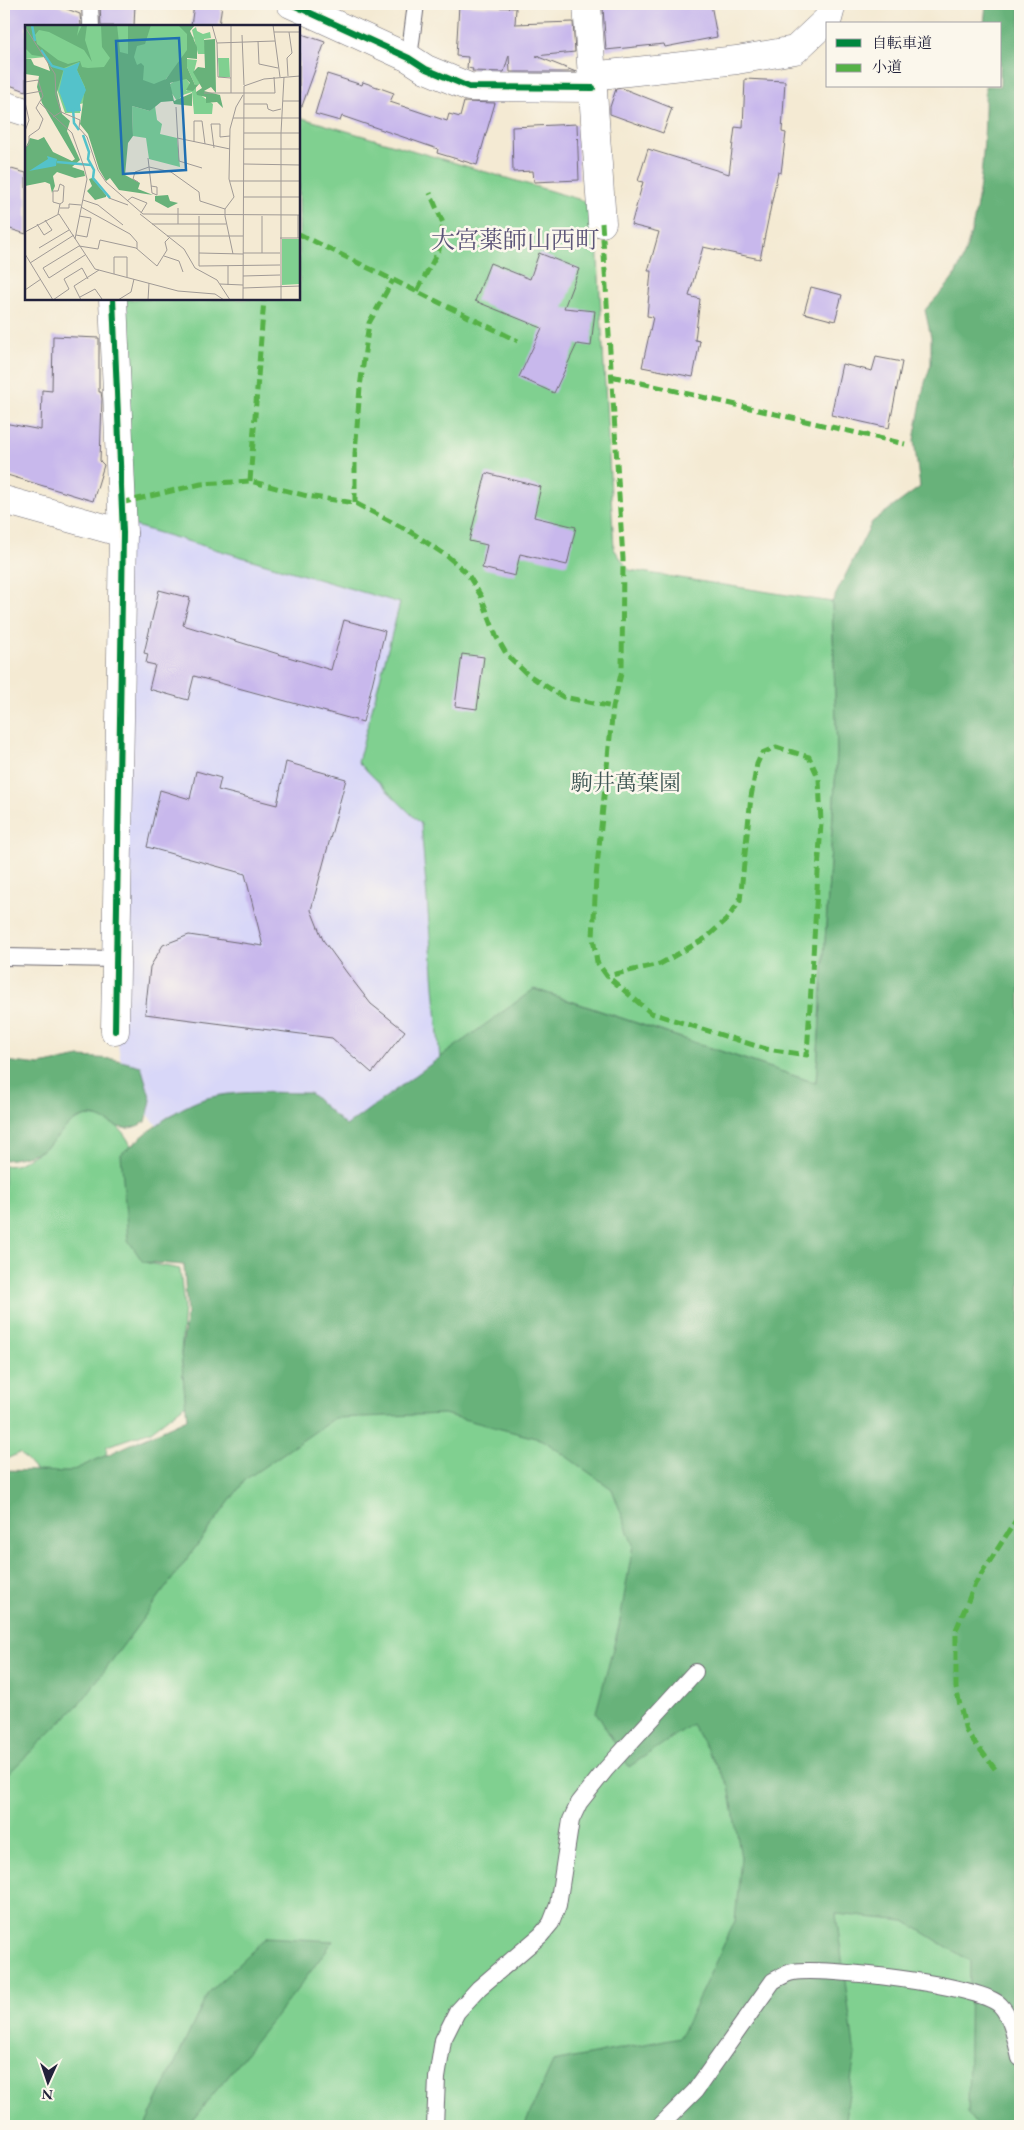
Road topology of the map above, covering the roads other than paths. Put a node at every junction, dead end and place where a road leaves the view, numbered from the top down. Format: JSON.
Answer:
{"nodes":[{"id":1,"x":90,"y":4,"type":"edge"},
{"id":2,"x":291,"y":4,"type":"edge"},
{"id":3,"x":416,"y":4,"type":"edge"},
{"id":4,"x":587,"y":4,"type":"edge"},
{"id":5,"x":832,"y":4,"type":"edge"},
{"id":6,"x":91,"y":25,"type":"edge"},
{"id":7,"x":409,"y":58,"type":"junction"},
{"id":8,"x":592,"y":82,"type":"junction"},
{"id":9,"x":4,"y":105,"type":"edge"},
{"id":10,"x":25,"y":112,"type":"edge"},
{"id":11,"x":602,"y":223,"type":"dead end"},
{"id":12,"x":113,"y":300,"type":"edge"},
{"id":13,"x":4,"y":500,"type":"edge"},
{"id":14,"x":123,"y":534,"type":"junction"},
{"id":15,"x":4,"y":956,"type":"edge"},
{"id":16,"x":116,"y":959,"type":"junction"},
{"id":17,"x":115,"y":1031,"type":"dead end"},
{"id":18,"x":695,"y":1672,"type":"dead end"},
{"id":19,"x":1020,"y":2058,"type":"edge"},
{"id":20,"x":435,"y":2126,"type":"edge"},
{"id":21,"x":660,"y":2126,"type":"edge"}],
"edges":[{"from":1,"to":6,"type":"lane"},
{"from":2,"to":7,"type":"street"},
{"from":3,"to":7,"type":"lane"},
{"from":4,"to":8,"type":"street"},
{"from":5,"to":8,"type":"street"},
{"from":7,"to":8,"type":"street"},
{"from":8,"to":11,"type":"street"},
{"from":9,"to":10,"type":"street"},
{"from":12,"to":14,"type":"street"},
{"from":13,"to":14,"type":"street"},
{"from":14,"to":16,"type":"street"},
{"from":15,"to":16,"type":"lane"},
{"from":16,"to":17,"type":"street"},
{"from":18,"to":20,"type":"lane"},
{"from":19,"to":21,"type":"lane"}]}
